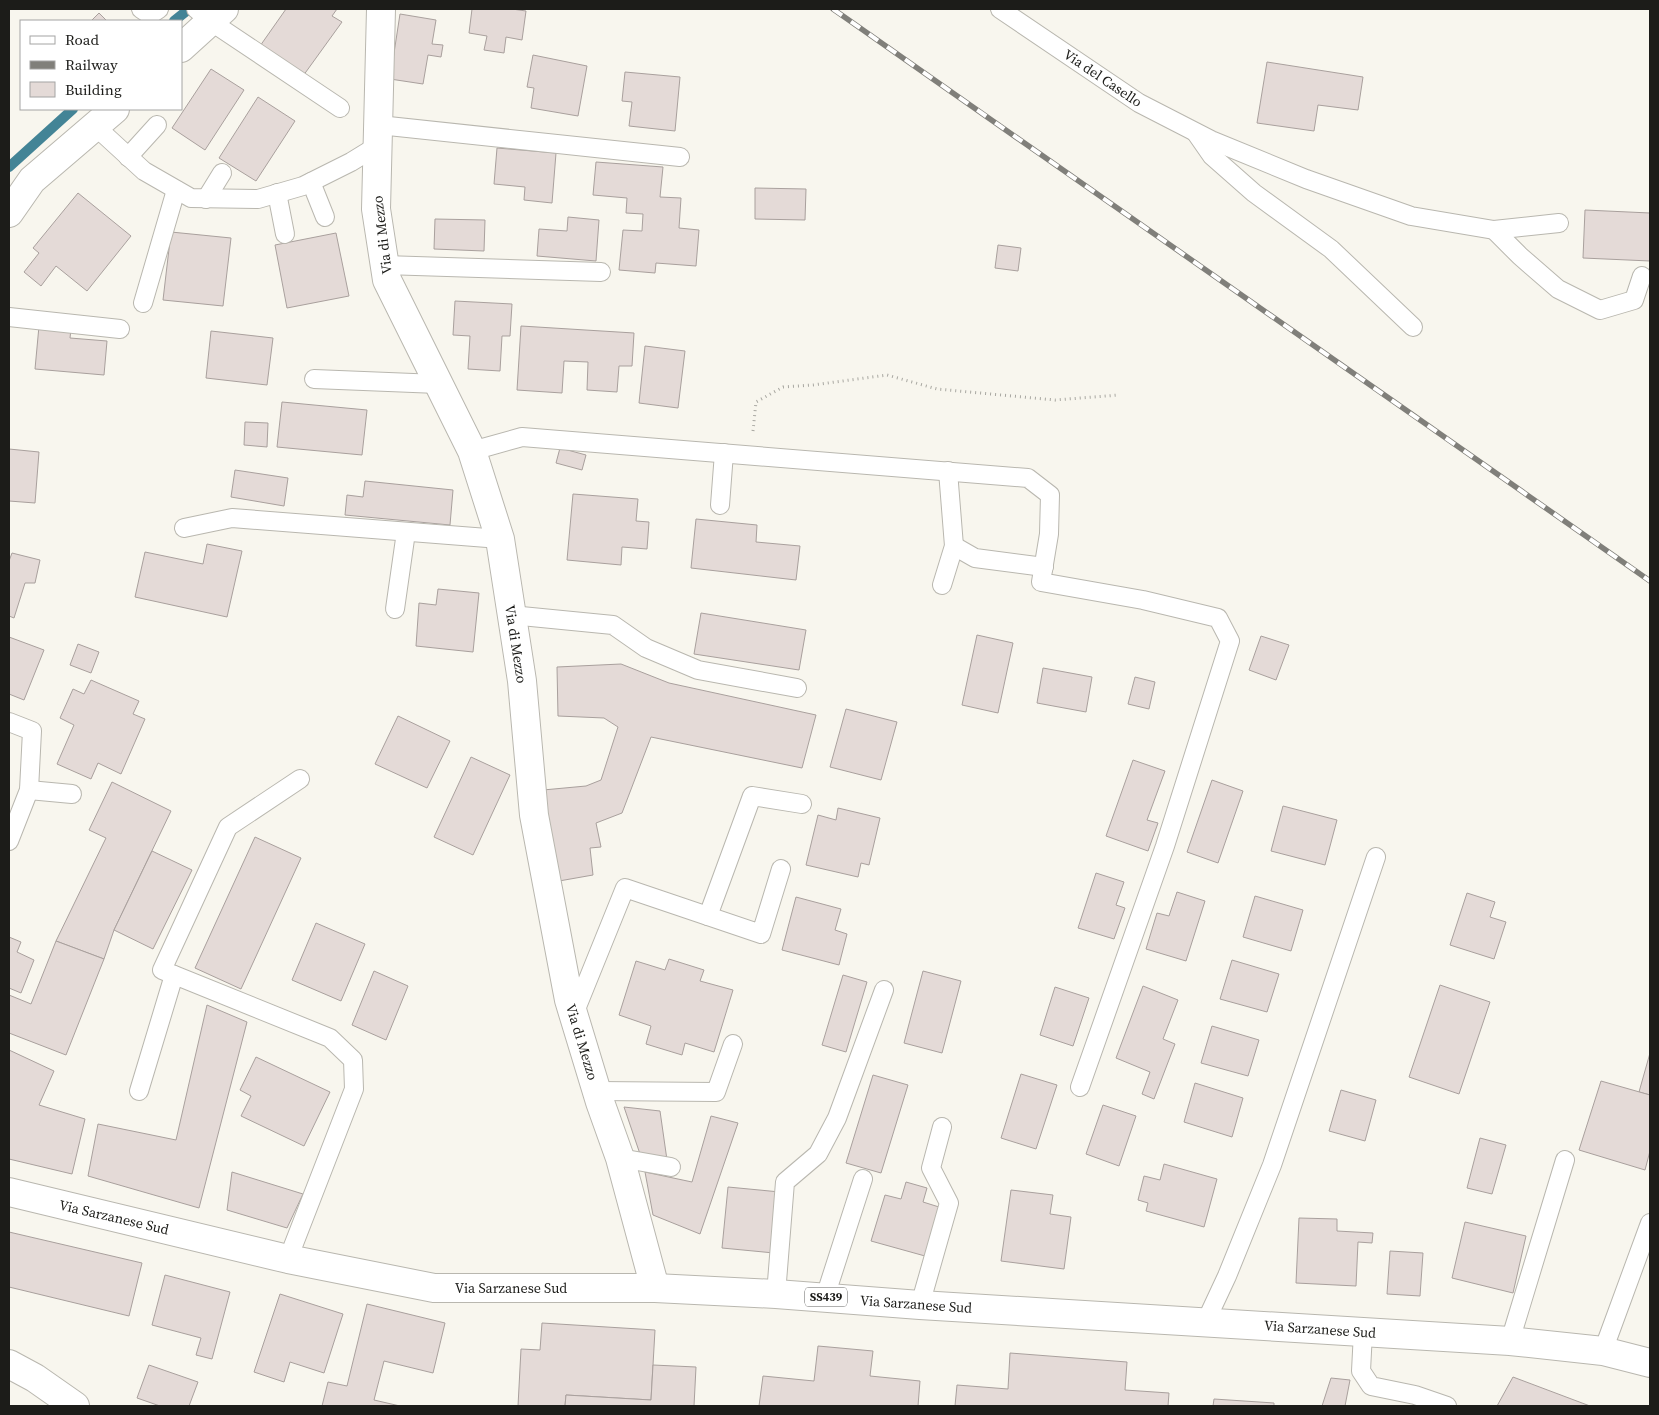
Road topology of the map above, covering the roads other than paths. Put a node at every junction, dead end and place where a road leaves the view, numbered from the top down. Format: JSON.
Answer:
{"nodes":[{"id":1,"x":141,"y":9,"type":"edge"},
{"id":2,"x":159,"y":9,"type":"edge"},
{"id":3,"x":381,"y":9,"type":"edge"},
{"id":4,"x":1000,"y":9,"type":"edge"},
{"id":5,"x":208,"y":14,"type":"edge"},
{"id":6,"x":182,"y":47,"type":"edge"},
{"id":7,"x":340,"y":108,"type":"dead end"},
{"id":8,"x":105,"y":118,"type":"edge"},
{"id":9,"x":157,"y":124,"type":"dead end"},
{"id":10,"x":378,"y":136,"type":"junction"},
{"id":11,"x":1203,"y":136,"type":"junction"},
{"id":12,"x":128,"y":157,"type":"junction"},
{"id":13,"x":680,"y":158,"type":"dead end"},
{"id":14,"x":222,"y":173,"type":"dead end"},
{"id":15,"x":311,"y":182,"type":"junction"},
{"id":16,"x":176,"y":190,"type":"junction"},
{"id":17,"x":278,"y":193,"type":"junction"},
{"id":18,"x":206,"y":199,"type":"junction"},
{"id":19,"x":9,"y":213,"type":"edge"},
{"id":20,"x":325,"y":217,"type":"dead end"},
{"id":21,"x":1559,"y":223,"type":"dead end"},
{"id":22,"x":1494,"y":230,"type":"junction"},
{"id":23,"x":285,"y":234,"type":"dead end"},
{"id":24,"x":384,"y":266,"type":"junction"},
{"id":25,"x":601,"y":272,"type":"dead end"},
{"id":26,"x":1642,"y":276,"type":"dead end"},
{"id":27,"x":143,"y":303,"type":"dead end"},
{"id":28,"x":9,"y":317,"type":"edge"},
{"id":29,"x":1413,"y":327,"type":"dead end"},
{"id":30,"x":120,"y":329,"type":"dead end"},
{"id":31,"x":314,"y":379,"type":"dead end"},
{"id":32,"x":438,"y":384,"type":"junction"},
{"id":33,"x":472,"y":450,"type":"junction"},
{"id":34,"x":724,"y":453,"type":"junction"},
{"id":35,"x":948,"y":471,"type":"junction"},
{"id":36,"x":720,"y":505,"type":"dead end"},
{"id":37,"x":184,"y":528,"type":"dead end"},
{"id":38,"x":406,"y":532,"type":"junction"},
{"id":39,"x":500,"y":539,"type":"junction"},
{"id":40,"x":954,"y":546,"type":"junction"},
{"id":41,"x":1044,"y":567,"type":"junction"},
{"id":42,"x":942,"y":585,"type":"dead end"},
{"id":43,"x":396,"y":610,"type":"dead end"},
{"id":44,"x":511,"y":616,"type":"junction"},
{"id":45,"x":797,"y":688,"type":"dead end"},
{"id":46,"x":9,"y":722,"type":"edge"},
{"id":47,"x":300,"y":779,"type":"dead end"},
{"id":48,"x":29,"y":790,"type":"junction"},
{"id":49,"x":72,"y":794,"type":"dead end"},
{"id":50,"x":802,"y":804,"type":"dead end"},
{"id":51,"x":9,"y":841,"type":"edge"},
{"id":52,"x":1376,"y":858,"type":"dead end"},
{"id":53,"x":781,"y":869,"type":"dead end"},
{"id":54,"x":708,"y":916,"type":"junction"},
{"id":55,"x":174,"y":975,"type":"junction"},
{"id":56,"x":884,"y":990,"type":"dead end"},
{"id":57,"x":574,"y":1014,"type":"junction"},
{"id":58,"x":733,"y":1044,"type":"dead end"},
{"id":59,"x":1080,"y":1087,"type":"dead end"},
{"id":60,"x":139,"y":1091,"type":"dead end"},
{"id":61,"x":597,"y":1091,"type":"junction"},
{"id":62,"x":942,"y":1127,"type":"dead end"},
{"id":63,"x":620,"y":1158,"type":"junction"},
{"id":64,"x":1565,"y":1160,"type":"dead end"},
{"id":65,"x":671,"y":1166,"type":"dead end"},
{"id":66,"x":863,"y":1178,"type":"dead end"},
{"id":67,"x":9,"y":1192,"type":"edge"},
{"id":68,"x":1650,"y":1223,"type":"edge"},
{"id":69,"x":288,"y":1259,"type":"junction"},
{"id":70,"x":655,"y":1288,"type":"junction"},
{"id":71,"x":776,"y":1294,"type":"junction"},
{"id":72,"x":825,"y":1297,"type":"junction"},
{"id":73,"x":920,"y":1305,"type":"junction"},
{"id":74,"x":1206,"y":1321,"type":"junction"},
{"id":75,"x":1364,"y":1332,"type":"junction"},
{"id":76,"x":1510,"y":1341,"type":"junction"},
{"id":77,"x":1603,"y":1351,"type":"junction"},
{"id":78,"x":1650,"y":1363,"type":"edge"},
{"id":79,"x":9,"y":1364,"type":"edge"},
{"id":80,"x":75,"y":1406,"type":"edge"},
{"id":81,"x":1447,"y":1406,"type":"edge"}],
"edges":[{"from":1,"to":2,"type":"lane"},
{"from":3,"to":10,"type":"main road","name":"Via di Mezzo"},
{"from":4,"to":11,"type":"lane","name":"Via del Casello"},
{"from":5,"to":6,"type":"main road"},
{"from":5,"to":7,"type":"lane"},
{"from":8,"to":12,"type":"lane"},
{"from":8,"to":19,"type":"main road"},
{"from":9,"to":12,"type":"lane"},
{"from":10,"to":13,"type":"lane"},
{"from":10,"to":15,"type":"lane"},
{"from":10,"to":24,"type":"main road","name":"Via di Mezzo"},
{"from":11,"to":22,"type":"lane","name":"Via del Casello"},
{"from":11,"to":29,"type":"lane"},
{"from":12,"to":16,"type":"lane"},
{"from":14,"to":18,"type":"lane"},
{"from":15,"to":17,"type":"lane"},
{"from":15,"to":20,"type":"lane"},
{"from":16,"to":18,"type":"lane"},
{"from":16,"to":27,"type":"lane"},
{"from":17,"to":18,"type":"lane"},
{"from":17,"to":23,"type":"lane"},
{"from":21,"to":22,"type":"lane","name":"Via del Casello"},
{"from":22,"to":26,"type":"lane"},
{"from":24,"to":25,"type":"lane"},
{"from":24,"to":32,"type":"main road","name":"Via di Mezzo"},
{"from":28,"to":30,"type":"lane"},
{"from":31,"to":32,"type":"lane"},
{"from":32,"to":33,"type":"main road","name":"Via di Mezzo"},
{"from":33,"to":34,"type":"lane"},
{"from":33,"to":39,"type":"main road","name":"Via di Mezzo"},
{"from":34,"to":35,"type":"lane"},
{"from":34,"to":36,"type":"lane"},
{"from":35,"to":40,"type":"lane"},
{"from":35,"to":41,"type":"lane"},
{"from":37,"to":38,"type":"lane"},
{"from":38,"to":39,"type":"lane"},
{"from":38,"to":43,"type":"lane"},
{"from":39,"to":44,"type":"main road","name":"Via di Mezzo"},
{"from":40,"to":41,"type":"lane"},
{"from":40,"to":42,"type":"lane"},
{"from":41,"to":59,"type":"lane"},
{"from":44,"to":45,"type":"lane"},
{"from":44,"to":57,"type":"main road","name":"Via di Mezzo"},
{"from":46,"to":48,"type":"lane"},
{"from":47,"to":55,"type":"lane"},
{"from":48,"to":49,"type":"lane"},
{"from":48,"to":51,"type":"lane"},
{"from":50,"to":54,"type":"lane"},
{"from":52,"to":74,"type":"lane"},
{"from":53,"to":54,"type":"lane"},
{"from":54,"to":57,"type":"lane"},
{"from":55,"to":60,"type":"lane"},
{"from":55,"to":69,"type":"lane"},
{"from":56,"to":71,"type":"lane"},
{"from":57,"to":61,"type":"main road","name":"Via di Mezzo"},
{"from":58,"to":61,"type":"lane"},
{"from":61,"to":63,"type":"main road","name":"Via di Mezzo"},
{"from":62,"to":73,"type":"lane"},
{"from":63,"to":65,"type":"lane"},
{"from":63,"to":70,"type":"main road","name":"Via di Mezzo"},
{"from":64,"to":76,"type":"lane"},
{"from":66,"to":72,"type":"lane"},
{"from":67,"to":69,"type":"main road","name":"Via Sarzanese Sud","number":"SS439"},
{"from":68,"to":77,"type":"lane"},
{"from":69,"to":70,"type":"main road","name":"Via Sarzanese Sud","number":"SS439"},
{"from":70,"to":71,"type":"main road","name":"Via Sarzanese Sud","number":"SS439"},
{"from":71,"to":72,"type":"main road","name":"Via Sarzanese Sud","number":"SS439"},
{"from":72,"to":73,"type":"main road","name":"Via Sarzanese Sud","number":"SS439"},
{"from":73,"to":74,"type":"main road","name":"Via Sarzanese Sud","number":"SS439"},
{"from":74,"to":75,"type":"main road","name":"Via Sarzanese Sud","number":"SS439"},
{"from":75,"to":76,"type":"main road","name":"Via Sarzanese Sud","number":"SS439"},
{"from":75,"to":81,"type":"lane"},
{"from":76,"to":77,"type":"main road","name":"Via Sarzanese Sud","number":"SS439"},
{"from":77,"to":78,"type":"main road","name":"Via Sarzanese Sud","number":"SS439"},
{"from":79,"to":80,"type":"main road"}]}
